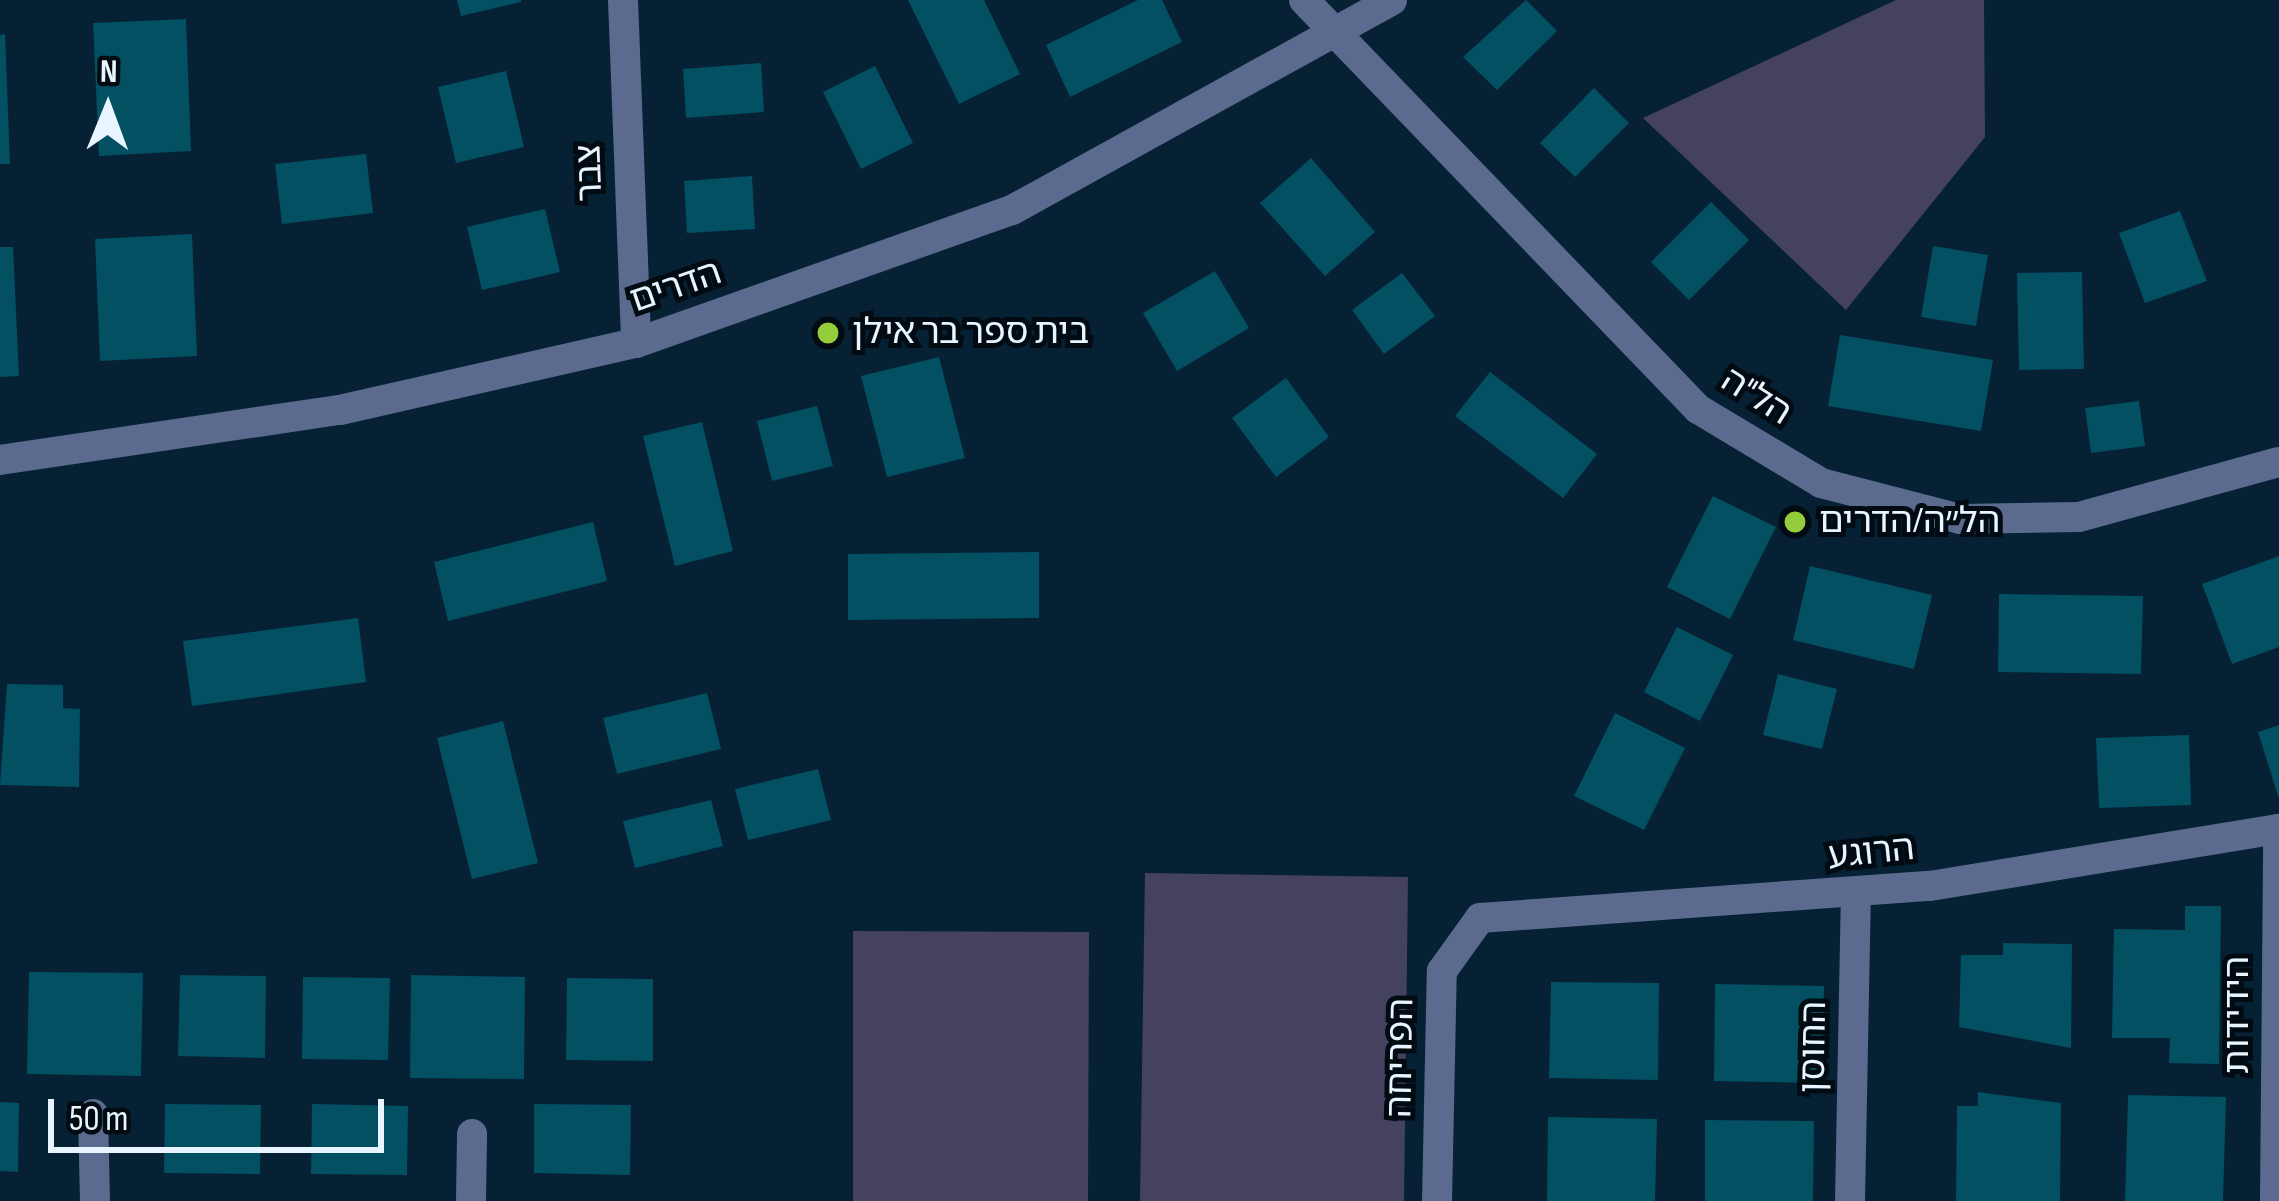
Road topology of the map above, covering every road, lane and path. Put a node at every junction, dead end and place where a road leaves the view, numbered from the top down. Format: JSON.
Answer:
{"nodes":[{"id":1,"x":623,"y":0,"type":"edge"},
{"id":2,"x":1304,"y":0,"type":"edge"},
{"id":3,"x":1392,"y":0,"type":"edge"},
{"id":4,"x":1326,"y":32,"type":"junction"},
{"id":5,"x":636,"y":343,"type":"junction"},
{"id":6,"x":0,"y":460,"type":"edge"},
{"id":7,"x":2279,"y":462,"type":"edge"},
{"id":8,"x":2279,"y":829,"type":"edge"},
{"id":9,"x":1856,"y":894,"type":"junction"},
{"id":10,"x":1469,"y":925,"type":"joint"},
{"id":11,"x":93,"y":1114,"type":"dead end"},
{"id":12,"x":472,"y":1134,"type":"dead end"},
{"id":13,"x":95,"y":1201,"type":"edge"},
{"id":14,"x":472,"y":1201,"type":"edge"},
{"id":15,"x":1437,"y":1201,"type":"edge"},
{"id":16,"x":1850,"y":1201,"type":"edge"},
{"id":17,"x":2275,"y":1201,"type":"edge"}],
"edges":[{"from":1,"to":5,"type":"street","name":"צבר"},
{"from":2,"to":4,"type":"street","name":"הל\"ה"},
{"from":3,"to":4,"type":"street","name":"הדרים"},
{"from":4,"to":5,"type":"street","name":"הדרים"},
{"from":4,"to":7,"type":"street","name":"הל\"ה"},
{"from":5,"to":6,"type":"street","name":"הדרים"},
{"from":8,"to":9,"type":"street","name":"הרוגע"},
{"from":8,"to":17,"type":"street","name":"הידידות"},
{"from":9,"to":10,"type":"street","name":"הרוגע"},
{"from":9,"to":16,"type":"street","name":"החוסן"},
{"from":10,"to":15,"type":"street","name":"הפריחה"},
{"from":11,"to":13,"type":"street"},
{"from":12,"to":14,"type":"street"}]}
